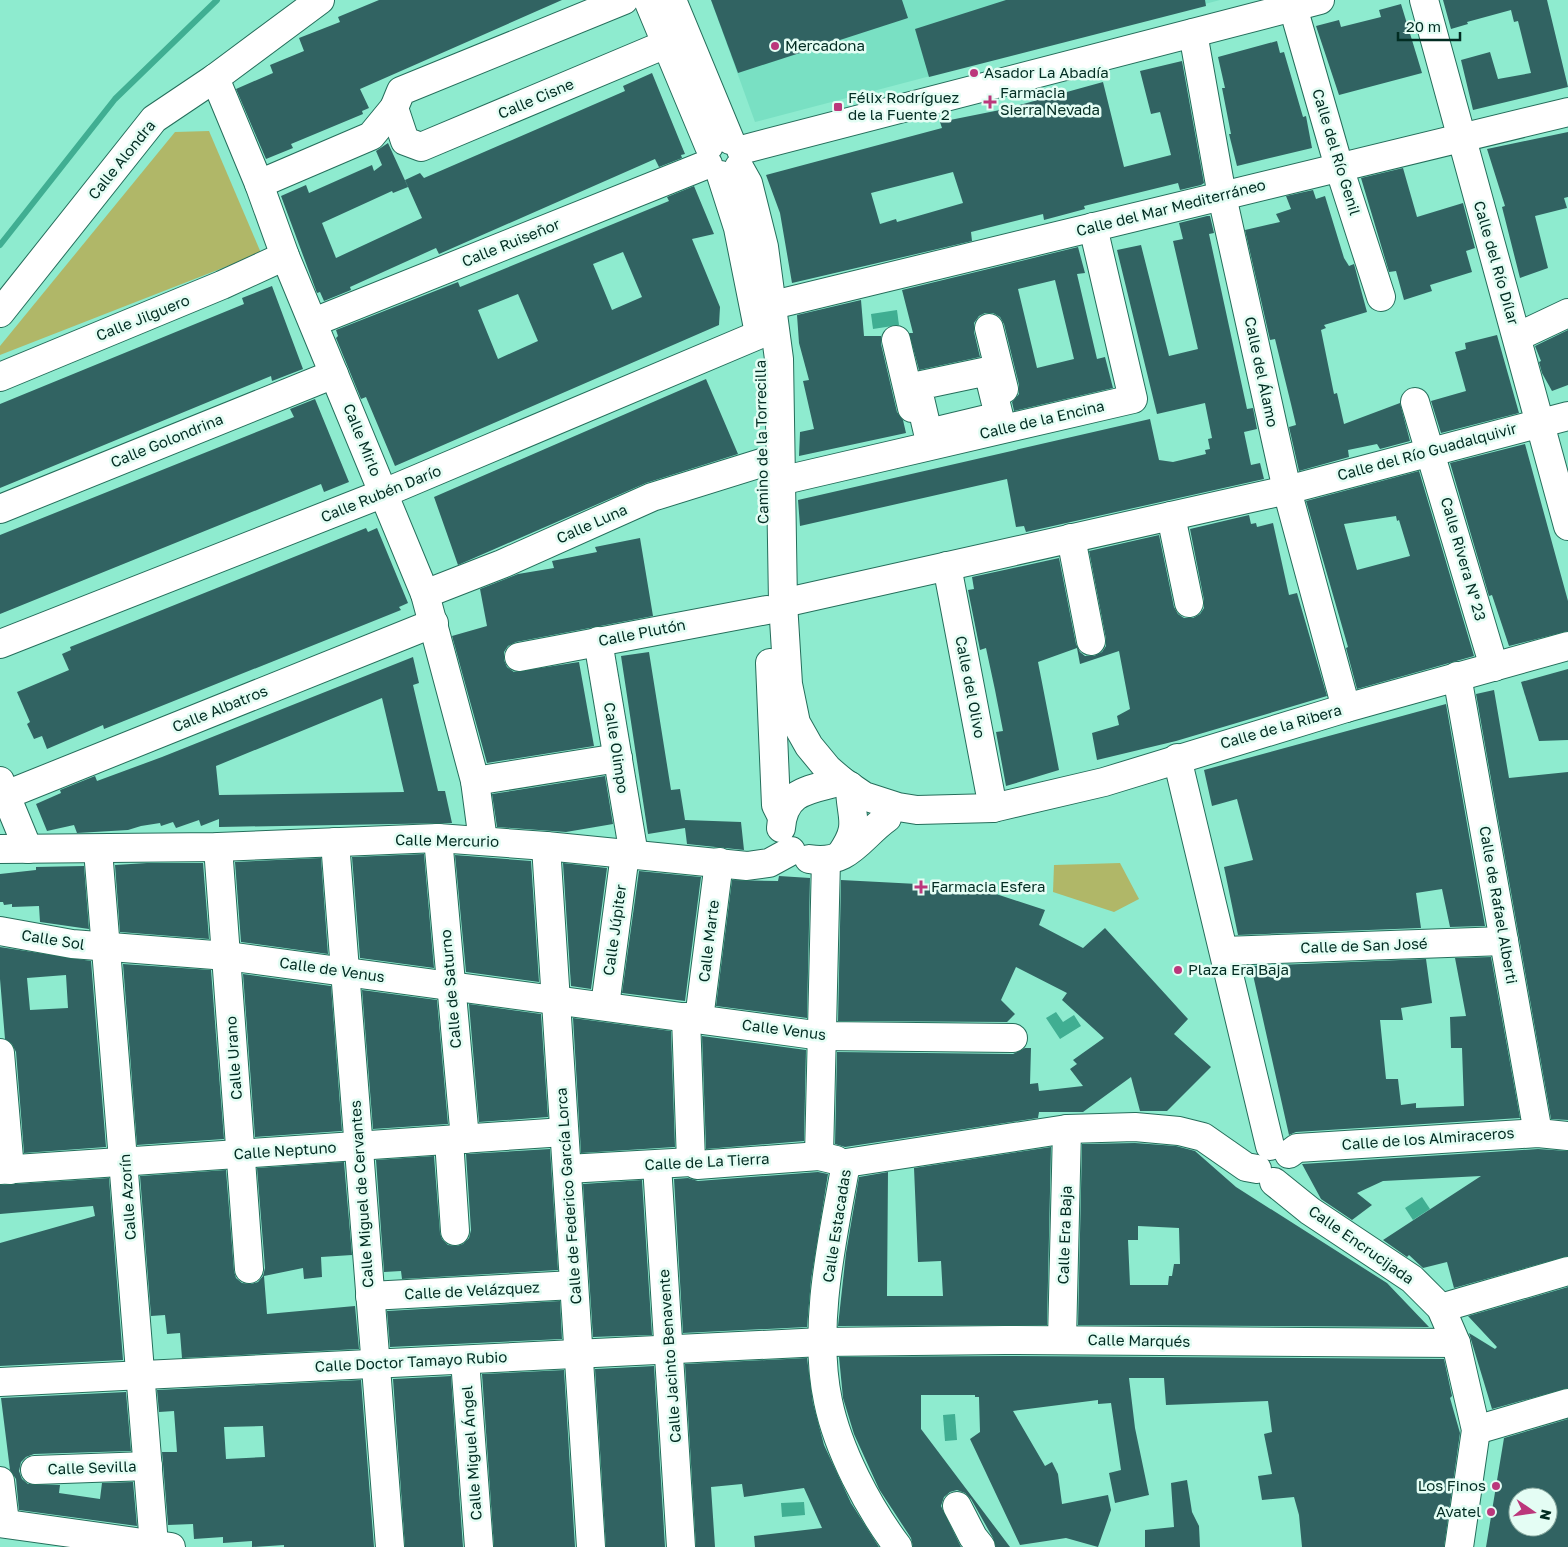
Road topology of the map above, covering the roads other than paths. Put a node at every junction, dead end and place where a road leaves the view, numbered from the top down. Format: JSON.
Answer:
{"nodes":[{"id":1,"x":320,"y":0,"type":"edge"},
{"id":2,"x":624,"y":0,"type":"edge"},
{"id":3,"x":648,"y":0,"type":"edge"},
{"id":4,"x":672,"y":0,"type":"edge"},
{"id":5,"x":1320,"y":0,"type":"edge"},
{"id":6,"x":1424,"y":0,"type":"edge"},
{"id":7,"x":1293,"y":7,"type":"junction"},
{"id":8,"x":1193,"y":32,"type":"junction"},
{"id":9,"x":666,"y":44,"type":"junction"},
{"id":10,"x":215,"y":78,"type":"junction"},
{"id":11,"x":394,"y":108,"type":"junction"},
{"id":12,"x":1568,"y":112,"type":"edge"},
{"id":13,"x":371,"y":136,"type":"junction"},
{"id":14,"x":1462,"y":138,"type":"junction"},
{"id":15,"x":405,"y":141,"type":"junction"},
{"id":16,"x":725,"y":157,"type":"junction"},
{"id":17,"x":1339,"y":167,"type":"junction"},
{"id":18,"x":259,"y":184,"type":"junction"},
{"id":19,"x":1222,"y":196,"type":"junction"},
{"id":20,"x":1093,"y":227,"type":"junction"},
{"id":21,"x":285,"y":256,"type":"junction"},
{"id":22,"x":1381,"y":297,"type":"dead end"},
{"id":23,"x":773,"y":305,"type":"junction"},
{"id":24,"x":1568,"y":312,"type":"edge"},
{"id":25,"x":0,"y":313,"type":"edge"},
{"id":26,"x":314,"y":322,"type":"junction"},
{"id":27,"x":989,"y":328,"type":"dead end"},
{"id":28,"x":758,"y":335,"type":"junction"},
{"id":29,"x":1517,"y":337,"type":"junction"},
{"id":30,"x":896,"y":340,"type":"dead end"},
{"id":31,"x":334,"y":374,"type":"junction"},
{"id":32,"x":0,"y":377,"type":"edge"},
{"id":33,"x":1416,"y":402,"type":"dead end"},
{"id":34,"x":1568,"y":416,"type":"edge"},
{"id":35,"x":1541,"y":422,"type":"junction"},
{"id":36,"x":1013,"y":427,"type":"junction"},
{"id":37,"x":922,"y":448,"type":"junction"},
{"id":38,"x":1432,"y":451,"type":"junction"},
{"id":39,"x":771,"y":472,"type":"junction"},
{"id":40,"x":1287,"y":490,"type":"junction"},
{"id":41,"x":384,"y":493,"type":"junction"},
{"id":42,"x":0,"y":509,"type":"edge"},
{"id":43,"x":1171,"y":516,"type":"junction"},
{"id":44,"x":1568,"y":526,"type":"edge"},
{"id":45,"x":1071,"y":538,"type":"junction"},
{"id":46,"x":947,"y":566,"type":"junction"},
{"id":47,"x":426,"y":594,"type":"junction"},
{"id":48,"x":1189,"y":603,"type":"dead end"},
{"id":49,"x":775,"y":606,"type":"junction"},
{"id":50,"x":434,"y":623,"type":"junction"},
{"id":51,"x":1091,"y":640,"type":"dead end"},
{"id":52,"x":598,"y":641,"type":"junction"},
{"id":53,"x":0,"y":644,"type":"edge"},
{"id":54,"x":1568,"y":646,"type":"edge"},
{"id":55,"x":518,"y":657,"type":"dead end"},
{"id":56,"x":1494,"y":667,"type":"junction"},
{"id":57,"x":1457,"y":676,"type":"junction"},
{"id":58,"x":1346,"y":708,"type":"junction"},
{"id":59,"x":772,"y":713,"type":"junction"},
{"id":60,"x":618,"y":758,"type":"junction"},
{"id":61,"x":1177,"y":758,"type":"junction"},
{"id":62,"x":475,"y":781,"type":"junction"},
{"id":63,"x":3,"y":788,"type":"edge"},
{"id":64,"x":841,"y":789,"type":"junction"},
{"id":65,"x":993,"y":808,"type":"junction"},
{"id":66,"x":782,"y":817,"type":"junction"},
{"id":67,"x":887,"y":818,"type":"junction"},
{"id":68,"x":438,"y":838,"type":"junction"},
{"id":69,"x":483,"y":841,"type":"junction"},
{"id":70,"x":335,"y":842,"type":"junction"},
{"id":71,"x":546,"y":846,"type":"junction"},
{"id":72,"x":218,"y":847,"type":"junction"},
{"id":73,"x":0,"y":849,"type":"edge"},
{"id":74,"x":28,"y":849,"type":"junction"},
{"id":75,"x":98,"y":850,"type":"junction"},
{"id":76,"x":790,"y":851,"type":"junction"},
{"id":77,"x":629,"y":855,"type":"junction"},
{"id":78,"x":833,"y":858,"type":"junction"},
{"id":79,"x":719,"y":862,"type":"junction"},
{"id":80,"x":0,"y":931,"type":"edge"},
{"id":81,"x":1504,"y":941,"type":"junction"},
{"id":82,"x":106,"y":948,"type":"junction"},
{"id":83,"x":1224,"y":952,"type":"junction"},
{"id":84,"x":227,"y":956,"type":"junction"},
{"id":85,"x":345,"y":972,"type":"junction"},
{"id":86,"x":451,"y":987,"type":"junction"},
{"id":87,"x":556,"y":1000,"type":"junction"},
{"id":88,"x":604,"y":1006,"type":"junction"},
{"id":89,"x":692,"y":1018,"type":"junction"},
{"id":90,"x":822,"y":1036,"type":"junction"},
{"id":91,"x":1014,"y":1038,"type":"dead end"},
{"id":92,"x":0,"y":1052,"type":"edge"},
{"id":93,"x":1067,"y":1129,"type":"junction"},
{"id":94,"x":564,"y":1132,"type":"junction"},
{"id":95,"x":1538,"y":1133,"type":"junction"},
{"id":96,"x":1568,"y":1136,"type":"edge"},
{"id":97,"x":457,"y":1140,"type":"junction"},
{"id":98,"x":359,"y":1146,"type":"junction"},
{"id":99,"x":242,"y":1154,"type":"junction"},
{"id":100,"x":819,"y":1156,"type":"junction"},
{"id":101,"x":125,"y":1162,"type":"junction"},
{"id":102,"x":691,"y":1162,"type":"junction"},
{"id":103,"x":846,"y":1163,"type":"junction"},
{"id":104,"x":1272,"y":1163,"type":"junction"},
{"id":105,"x":657,"y":1165,"type":"junction"},
{"id":106,"x":567,"y":1169,"type":"junction"},
{"id":107,"x":5,"y":1170,"type":"edge"},
{"id":108,"x":455,"y":1231,"type":"dead end"},
{"id":109,"x":249,"y":1269,"type":"dead end"},
{"id":110,"x":1568,"y":1271,"type":"edge"},
{"id":111,"x":574,"y":1286,"type":"junction"},
{"id":112,"x":370,"y":1296,"type":"junction"},
{"id":113,"x":1441,"y":1308,"type":"junction"},
{"id":114,"x":1062,"y":1340,"type":"junction"},
{"id":115,"x":822,"y":1342,"type":"junction"},
{"id":116,"x":1456,"y":1342,"type":"junction"},
{"id":117,"x":670,"y":1350,"type":"junction"},
{"id":118,"x":579,"y":1354,"type":"junction"},
{"id":119,"x":465,"y":1360,"type":"junction"},
{"id":120,"x":376,"y":1364,"type":"junction"},
{"id":121,"x":141,"y":1375,"type":"junction"},
{"id":122,"x":0,"y":1382,"type":"edge"},
{"id":123,"x":1568,"y":1403,"type":"edge"},
{"id":124,"x":1476,"y":1430,"type":"junction"},
{"id":125,"x":148,"y":1466,"type":"junction"},
{"id":126,"x":35,"y":1470,"type":"dead end"},
{"id":127,"x":0,"y":1481,"type":"edge"},
{"id":128,"x":957,"y":1506,"type":"dead end"},
{"id":129,"x":2,"y":1523,"type":"edge"},
{"id":130,"x":31,"y":1537,"type":"edge"},
{"id":131,"x":163,"y":1546,"type":"edge"},
{"id":132,"x":390,"y":1547,"type":"edge"},
{"id":133,"x":479,"y":1547,"type":"edge"},
{"id":134,"x":591,"y":1547,"type":"edge"},
{"id":135,"x":681,"y":1547,"type":"edge"},
{"id":136,"x":898,"y":1547,"type":"edge"},
{"id":137,"x":981,"y":1547,"type":"edge"},
{"id":138,"x":1459,"y":1547,"type":"edge"}],
"edges":[{"from":1,"to":10,"type":"street","name":"Calle Alondra"},
{"from":2,"to":11,"type":"street"},
{"from":3,"to":9,"type":"street","name":"Camino de la Torrecilla"},
{"from":4,"to":16,"type":"street","name":"Camino de la Torrecilla"},
{"from":5,"to":7,"type":"street","name":"Calle Ruiseñor"},
{"from":6,"to":14,"type":"street","name":"Calle del Río Dílar"},
{"from":7,"to":8,"type":"street","name":"Calle Ruiseñor"},
{"from":7,"to":17,"type":"street","name":"Calle del Río Genil"},
{"from":8,"to":16,"type":"street","name":"Calle Ruiseñor"},
{"from":8,"to":19,"type":"street","name":"Calle del Álamo"},
{"from":9,"to":15,"type":"street","name":"Calle Cisne"},
{"from":9,"to":16,"type":"street","name":"Camino de la Torrecilla"},
{"from":10,"to":18,"type":"street","name":"Calle Mirlo"},
{"from":10,"to":25,"type":"street","name":"Calle Alondra"},
{"from":11,"to":13,"type":"street"},
{"from":11,"to":15,"type":"street"},
{"from":12,"to":14,"type":"street","name":"Calle del Mar Mediterráneo"},
{"from":13,"to":15,"type":"street","name":"Calle Cisne"},
{"from":13,"to":18,"type":"street"},
{"from":14,"to":17,"type":"street","name":"Calle del Mar Mediterráneo"},
{"from":14,"to":29,"type":"street","name":"Calle del Río Dílar"},
{"from":16,"to":23,"type":"street","name":"Camino de la Torrecilla"},
{"from":16,"to":26,"type":"street","name":"Calle Ruiseñor"},
{"from":16,"to":28,"type":"street","name":"Camino de la Torrecilla"},
{"from":17,"to":19,"type":"street","name":"Calle del Mar Mediterráneo"},
{"from":17,"to":22,"type":"street","name":"Calle del Río Genil"},
{"from":18,"to":21,"type":"street","name":"Calle Mirlo"},
{"from":19,"to":20,"type":"street","name":"Calle del Mar Mediterráneo"},
{"from":19,"to":40,"type":"street","name":"Calle del Álamo"},
{"from":20,"to":23,"type":"street","name":"Calle del Mar Mediterráneo"},
{"from":20,"to":36,"type":"street","name":"Calle de la Encina"},
{"from":21,"to":26,"type":"street","name":"Calle Mirlo"},
{"from":21,"to":32,"type":"street","name":"Calle Jilguero"},
{"from":23,"to":39,"type":"street","name":"Camino de la Torrecilla"},
{"from":24,"to":29,"type":"street"},
{"from":26,"to":31,"type":"street","name":"Calle Mirlo"},
{"from":27,"to":36,"type":"street"},
{"from":28,"to":39,"type":"street","name":"Camino de la Torrecilla"},
{"from":28,"to":41,"type":"street","name":"Calle Rubén Darío"},
{"from":29,"to":35,"type":"street","name":"Calle del Río Dílar"},
{"from":30,"to":37,"type":"street"},
{"from":31,"to":41,"type":"street","name":"Calle Mirlo"},
{"from":31,"to":42,"type":"street","name":"Calle Golondrina"},
{"from":33,"to":38,"type":"street","name":"Calle Rivera Nº 23"},
{"from":34,"to":35,"type":"street","name":"Calle del Río Guadalquivir"},
{"from":35,"to":38,"type":"street","name":"Calle del Río Guadalquivir"},
{"from":35,"to":44,"type":"street","name":"Calle del Río Dílar"},
{"from":36,"to":37,"type":"street","name":"Calle de la Encina"},
{"from":37,"to":39,"type":"street","name":"Calle de la Encina"},
{"from":38,"to":40,"type":"street","name":"Calle del Río Guadalquivir"},
{"from":38,"to":56,"type":"street","name":"Calle Rivera Nº 23"},
{"from":39,"to":47,"type":"street","name":"Calle Luna"},
{"from":39,"to":49,"type":"street","name":"Camino de la Torrecilla"},
{"from":40,"to":43,"type":"street"},
{"from":40,"to":58,"type":"street","name":"Calle del Álamo"},
{"from":41,"to":47,"type":"street","name":"Calle Mirlo"},
{"from":41,"to":53,"type":"street","name":"Calle Rubén Darío"},
{"from":43,"to":45,"type":"street"},
{"from":43,"to":48,"type":"street"},
{"from":45,"to":46,"type":"street"},
{"from":45,"to":51,"type":"street"},
{"from":46,"to":49,"type":"street"},
{"from":46,"to":65,"type":"street","name":"Calle del Olivo"},
{"from":47,"to":50,"type":"street","name":"Calle Mirlo"},
{"from":49,"to":52,"type":"street","name":"Calle Plutón"},
{"from":49,"to":59,"type":"street","name":"Camino de la Torrecilla"},
{"from":49,"to":64,"type":"street","name":"Calle de la Ribera"},
{"from":50,"to":62,"type":"street","name":"Calle Mirlo"},
{"from":50,"to":63,"type":"street","name":"Calle Albatros"},
{"from":52,"to":55,"type":"street","name":"Calle Plutón"},
{"from":52,"to":60,"type":"street","name":"Calle Olimpo"},
{"from":54,"to":56,"type":"street","name":"Calle de la Ribera"},
{"from":56,"to":57,"type":"street","name":"Calle de la Ribera"},
{"from":57,"to":58,"type":"street","name":"Calle de la Ribera"},
{"from":57,"to":81,"type":"street","name":"Calle de Rafael Alberti"},
{"from":58,"to":61,"type":"street","name":"Calle de la Ribera"},
{"from":59,"to":64,"type":"street","name":"Camino de la Torrecilla"},
{"from":59,"to":66,"type":"street","name":"Camino de la Torrecilla"},
{"from":60,"to":62,"type":"street"},
{"from":60,"to":77,"type":"street","name":"Calle Olimpo"},
{"from":61,"to":65,"type":"street","name":"Calle de la Ribera"},
{"from":61,"to":83,"type":"street"},
{"from":62,"to":69,"type":"street","name":"Calle Mirlo"},
{"from":63,"to":74,"type":"street"},
{"from":64,"to":65,"type":"street","name":"Calle de la Ribera"},
{"from":64,"to":66,"type":"street"},
{"from":64,"to":67,"type":"street","name":"Calle de la Ribera"},
{"from":64,"to":78,"type":"street"},
{"from":65,"to":67,"type":"street","name":"Calle de la Ribera"},
{"from":66,"to":76,"type":"street"},
{"from":67,"to":78,"type":"street"},
{"from":68,"to":69,"type":"street","name":"Calle Mercurio"},
{"from":68,"to":70,"type":"street","name":"Calle Mercurio"},
{"from":68,"to":86,"type":"street","name":"Calle de Saturno"},
{"from":69,"to":71,"type":"street","name":"Calle Mercurio"},
{"from":70,"to":72,"type":"street","name":"Calle Mercurio"},
{"from":70,"to":85,"type":"street","name":"Calle Miguel de Cervantes"},
{"from":71,"to":77,"type":"street","name":"Calle Mercurio"},
{"from":71,"to":87,"type":"street","name":"Calle de Federico García Lorca"},
{"from":72,"to":75,"type":"street","name":"Calle Mercurio"},
{"from":72,"to":84,"type":"street","name":"Calle Urano"},
{"from":73,"to":74,"type":"street","name":"Calle Mercurio"},
{"from":74,"to":75,"type":"street","name":"Calle Mercurio"},
{"from":75,"to":82,"type":"street","name":"Calle Azorín"},
{"from":76,"to":78,"type":"street"},
{"from":76,"to":79,"type":"street","name":"Calle Mercurio"},
{"from":77,"to":79,"type":"street","name":"Calle Mercurio"},
{"from":77,"to":88,"type":"street","name":"Calle Júpiter"},
{"from":78,"to":90,"type":"street"},
{"from":79,"to":89,"type":"street","name":"Calle Marte"},
{"from":80,"to":82,"type":"street","name":"Calle Sol"},
{"from":81,"to":83,"type":"street","name":"Calle de San José"},
{"from":81,"to":95,"type":"street","name":"Calle de Rafael Alberti"},
{"from":82,"to":84,"type":"street","name":"Calle de Venus"},
{"from":82,"to":101,"type":"street","name":"Calle Azorín"},
{"from":83,"to":104,"type":"street"},
{"from":84,"to":85,"type":"street","name":"Calle de Venus"},
{"from":84,"to":99,"type":"street","name":"Calle Urano"},
{"from":85,"to":86,"type":"street","name":"Calle de Venus"},
{"from":85,"to":98,"type":"street","name":"Calle Miguel de Cervantes"},
{"from":86,"to":87,"type":"street","name":"Calle de Venus"},
{"from":86,"to":97,"type":"street","name":"Calle de Saturno"},
{"from":87,"to":88,"type":"street","name":"Calle Venus"},
{"from":87,"to":94,"type":"street","name":"Calle de Federico García Lorca"},
{"from":88,"to":89,"type":"street","name":"Calle Venus"},
{"from":89,"to":90,"type":"street","name":"Calle Venus"},
{"from":89,"to":102,"type":"street","name":"Calle Marte"},
{"from":90,"to":91,"type":"street","name":"Calle Venus"},
{"from":90,"to":100,"type":"street"},
{"from":92,"to":107,"type":"street"},
{"from":93,"to":103,"type":"street","name":"Calle Estacadas"},
{"from":93,"to":104,"type":"street","name":"Calle Estacadas"},
{"from":93,"to":114,"type":"street","name":"Calle Era Baja"},
{"from":94,"to":97,"type":"street","name":"Calle Neptuno"},
{"from":94,"to":106,"type":"street","name":"Calle de Federico García Lorca"},
{"from":95,"to":96,"type":"street","name":"Calle de los Almiraceros"},
{"from":95,"to":104,"type":"street","name":"Calle de los Almiraceros"},
{"from":97,"to":98,"type":"street","name":"Calle Neptuno"},
{"from":97,"to":108,"type":"street","name":"Calle de Saturno"},
{"from":98,"to":99,"type":"street","name":"Calle Neptuno"},
{"from":98,"to":112,"type":"street","name":"Calle Miguel de Cervantes"},
{"from":99,"to":101,"type":"street","name":"Calle Neptuno"},
{"from":99,"to":109,"type":"street","name":"Calle Urano"},
{"from":100,"to":102,"type":"street","name":"Calle de La Tierra"},
{"from":100,"to":103,"type":"street","name":"Calle de La Tierra"},
{"from":101,"to":107,"type":"street","name":"Calle Neptuno"},
{"from":101,"to":121,"type":"street","name":"Calle Azorín"},
{"from":102,"to":105,"type":"street","name":"Calle de La Tierra"},
{"from":103,"to":115,"type":"street","name":"Calle Estacadas"},
{"from":104,"to":113,"type":"street","name":"Calle Encrucijada"},
{"from":105,"to":106,"type":"street","name":"Calle de La Tierra"},
{"from":105,"to":117,"type":"street","name":"Calle Jacinto Benavente"},
{"from":106,"to":111,"type":"street","name":"Calle de Federico García Lorca"},
{"from":110,"to":113,"type":"street"},
{"from":111,"to":112,"type":"street","name":"Calle de Velázquez"},
{"from":111,"to":118,"type":"street","name":"Calle de Federico García Lorca"},
{"from":112,"to":120,"type":"street","name":"Calle Miguel de Cervantes"},
{"from":113,"to":116,"type":"street","name":"Calle Encrucijada"},
{"from":114,"to":115,"type":"street","name":"Calle Marqués"},
{"from":114,"to":116,"type":"street","name":"Calle Marqués"},
{"from":115,"to":117,"type":"street","name":"Calle Doctor Tamayo Rubio"},
{"from":115,"to":136,"type":"street","name":"Calle Estacadas"},
{"from":116,"to":124,"type":"street","name":"Calle Encrucijada"},
{"from":117,"to":118,"type":"street","name":"Calle Doctor Tamayo Rubio"},
{"from":117,"to":135,"type":"street","name":"Calle Jacinto Benavente"},
{"from":118,"to":119,"type":"street","name":"Calle Doctor Tamayo Rubio"},
{"from":118,"to":134,"type":"street","name":"Calle de Federico García Lorca"},
{"from":119,"to":120,"type":"street","name":"Calle Doctor Tamayo Rubio"},
{"from":119,"to":133,"type":"street","name":"Calle Miguel Ángel"},
{"from":120,"to":121,"type":"street","name":"Calle Doctor Tamayo Rubio"},
{"from":120,"to":132,"type":"street","name":"Calle Miguel de Cervantes"},
{"from":121,"to":122,"type":"street","name":"Calle Doctor Tamayo Rubio"},
{"from":121,"to":125,"type":"street","name":"Calle Azorín"},
{"from":123,"to":124,"type":"street"},
{"from":124,"to":138,"type":"street","name":"Calle Encrucijada"},
{"from":125,"to":126,"type":"street","name":"Calle Sevilla"},
{"from":125,"to":131,"type":"street","name":"Calle Azorín"},
{"from":127,"to":129,"type":"street"},
{"from":128,"to":137,"type":"street"},
{"from":129,"to":130,"type":"street"},
{"from":130,"to":131,"type":"street"}]}
